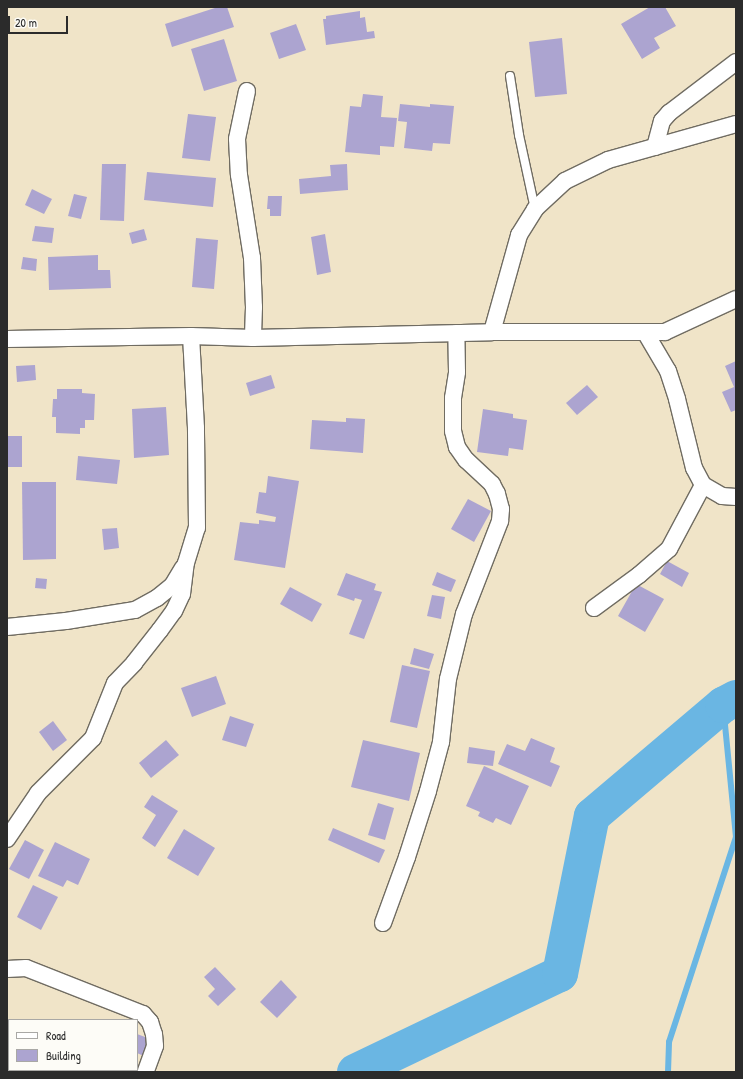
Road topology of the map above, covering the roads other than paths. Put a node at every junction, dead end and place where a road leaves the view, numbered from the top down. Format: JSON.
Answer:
{"nodes":[{"id":1,"x":736,"y":62,"type":"edge"},
{"id":2,"x":510,"y":76,"type":"dead end"},
{"id":3,"x":247,"y":91,"type":"dead end"},
{"id":4,"x":736,"y":124,"type":"edge"},
{"id":5,"x":655,"y":147,"type":"junction"},
{"id":6,"x":535,"y":209,"type":"junction"},
{"id":7,"x":736,"y":299,"type":"edge"},
{"id":8,"x":492,"y":332,"type":"junction"},
{"id":9,"x":645,"y":332,"type":"junction"},
{"id":10,"x":456,"y":333,"type":"junction"},
{"id":11,"x":191,"y":336,"type":"junction"},
{"id":12,"x":253,"y":338,"type":"junction"},
{"id":13,"x":7,"y":339,"type":"edge"},
{"id":14,"x":703,"y":485,"type":"junction"},
{"id":15,"x":736,"y":497,"type":"edge"},
{"id":16,"x":186,"y":563,"type":"junction"},
{"id":17,"x":594,"y":608,"type":"dead end"},
{"id":18,"x":7,"y":627,"type":"edge"},
{"id":19,"x":7,"y":839,"type":"edge"},
{"id":20,"x":383,"y":923,"type":"dead end"},
{"id":21,"x":7,"y":969,"type":"edge"},
{"id":22,"x":146,"y":1071,"type":"edge"}],
"edges":[{"from":1,"to":5,"type":"street"},
{"from":2,"to":6,"type":"lane"},
{"from":3,"to":12,"type":"street"},
{"from":4,"to":5,"type":"street"},
{"from":5,"to":6,"type":"street"},
{"from":6,"to":8,"type":"street"},
{"from":7,"to":9,"type":"street"},
{"from":8,"to":9,"type":"street"},
{"from":8,"to":10,"type":"street"},
{"from":9,"to":14,"type":"street"},
{"from":10,"to":12,"type":"street"},
{"from":10,"to":20,"type":"street"},
{"from":11,"to":12,"type":"street"},
{"from":11,"to":13,"type":"street"},
{"from":11,"to":16,"type":"street"},
{"from":14,"to":15,"type":"street"},
{"from":14,"to":17,"type":"street"},
{"from":16,"to":18,"type":"street"},
{"from":16,"to":19,"type":"street"},
{"from":21,"to":22,"type":"street"}]}
